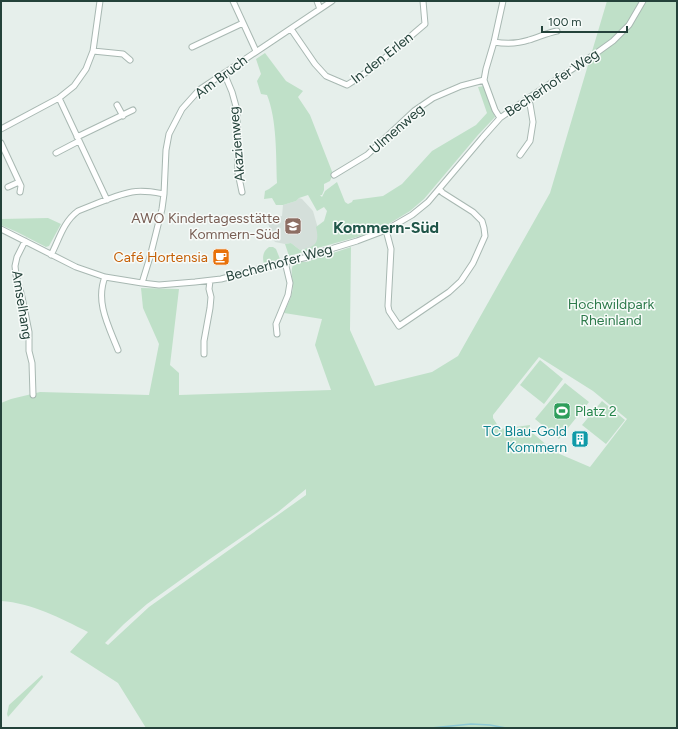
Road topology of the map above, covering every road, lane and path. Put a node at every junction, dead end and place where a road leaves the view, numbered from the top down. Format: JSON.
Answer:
{"nodes":[{"id":1,"x":100,"y":1,"type":"edge"},
{"id":2,"x":233,"y":1,"type":"edge"},
{"id":3,"x":317,"y":1,"type":"edge"},
{"id":4,"x":332,"y":1,"type":"edge"},
{"id":5,"x":423,"y":1,"type":"edge"},
{"id":6,"x":503,"y":1,"type":"edge"},
{"id":7,"x":643,"y":1,"type":"edge"},
{"id":8,"x":320,"y":9,"type":"junction"},
{"id":9,"x":243,"y":23,"type":"junction"},
{"id":10,"x":291,"y":29,"type":"junction"},
{"id":11,"x":557,"y":31,"type":"dead end"},
{"id":12,"x":494,"y":42,"type":"junction"},
{"id":13,"x":192,"y":47,"type":"dead end"},
{"id":14,"x":93,"y":51,"type":"junction"},
{"id":15,"x":256,"y":51,"type":"junction"},
{"id":16,"x":130,"y":60,"type":"dead end"},
{"id":17,"x":224,"y":73,"type":"junction"},
{"id":18,"x":484,"y":80,"type":"junction"},
{"id":19,"x":59,"y":98,"type":"junction"},
{"id":20,"x":527,"y":99,"type":"junction"},
{"id":21,"x":117,"y":105,"type":"dead end"},
{"id":22,"x":133,"y":110,"type":"dead end"},
{"id":23,"x":122,"y":116,"type":"junction"},
{"id":24,"x":500,"y":118,"type":"junction"},
{"id":25,"x":1,"y":129,"type":"edge"},
{"id":26,"x":78,"y":139,"type":"junction"},
{"id":27,"x":1,"y":143,"type":"edge"},
{"id":28,"x":56,"y":153,"type":"dead end"},
{"id":29,"x":520,"y":154,"type":"dead end"},
{"id":30,"x":334,"y":174,"type":"dead end"},
{"id":31,"x":19,"y":182,"type":"junction"},
{"id":32,"x":8,"y":186,"type":"dead end"},
{"id":33,"x":439,"y":189,"type":"junction"},
{"id":34,"x":20,"y":192,"type":"dead end"},
{"id":35,"x":242,"y":192,"type":"dead end"},
{"id":36,"x":164,"y":194,"type":"junction"},
{"id":37,"x":107,"y":200,"type":"junction"},
{"id":38,"x":1,"y":229,"type":"edge"},
{"id":39,"x":386,"y":230,"type":"junction"},
{"id":40,"x":25,"y":241,"type":"junction"},
{"id":41,"x":51,"y":255,"type":"junction"},
{"id":42,"x":285,"y":262,"type":"junction"},
{"id":43,"x":104,"y":277,"type":"junction"},
{"id":44,"x":210,"y":281,"type":"junction"},
{"id":45,"x":142,"y":283,"type":"junction"},
{"id":46,"x":277,"y":334,"type":"dead end"},
{"id":47,"x":118,"y":350,"type":"dead end"},
{"id":48,"x":204,"y":354,"type":"dead end"},
{"id":49,"x":33,"y":395,"type":"dead end"}],
"edges":[{"from":1,"to":14,"type":"street"},
{"from":2,"to":9,"type":"street"},
{"from":3,"to":8,"type":"street"},
{"from":4,"to":8,"type":"street","name":"Am Bruch"},
{"from":5,"to":10,"type":"street","name":"In den Erlen"},
{"from":6,"to":12,"type":"street"},
{"from":7,"to":20,"type":"street","name":"Becherhofer Weg"},
{"from":8,"to":10,"type":"street","name":"Am Bruch"},
{"from":9,"to":13,"type":"street"},
{"from":9,"to":15,"type":"street"},
{"from":10,"to":15,"type":"street","name":"Am Bruch"},
{"from":11,"to":12,"type":"street"},
{"from":12,"to":18,"type":"street"},
{"from":14,"to":16,"type":"street"},
{"from":14,"to":19,"type":"street"},
{"from":15,"to":17,"type":"street","name":"Am Bruch"},
{"from":17,"to":35,"type":"street","name":"Akazienweg"},
{"from":17,"to":36,"type":"street","name":"Am Bruch"},
{"from":18,"to":24,"type":"street"},
{"from":18,"to":30,"type":"street","name":"Ulmenweg"},
{"from":19,"to":25,"type":"street"},
{"from":19,"to":26,"type":"street"},
{"from":20,"to":24,"type":"street","name":"Becherhofer Weg"},
{"from":20,"to":29,"type":"street"},
{"from":21,"to":23,"type":"street"},
{"from":22,"to":23,"type":"street"},
{"from":23,"to":26,"type":"street"},
{"from":24,"to":33,"type":"street","name":"Becherhofer Weg"},
{"from":26,"to":28,"type":"street"},
{"from":26,"to":37,"type":"street"},
{"from":27,"to":31,"type":"street"},
{"from":31,"to":32,"type":"street"},
{"from":31,"to":34,"type":"street"},
{"from":33,"to":39,"type":"street","name":"Becherhofer Weg"},
{"from":33,"to":39,"type":"street"},
{"from":36,"to":37,"type":"street"},
{"from":36,"to":45,"type":"street","name":"Am Bruch"},
{"from":37,"to":41,"type":"street"},
{"from":38,"to":40,"type":"street","name":"Becherhofer Weg"},
{"from":39,"to":42,"type":"street","name":"Becherhofer Weg"},
{"from":40,"to":41,"type":"street","name":"Becherhofer Weg"},
{"from":40,"to":49,"type":"street","name":"Amselhang"},
{"from":41,"to":43,"type":"street","name":"Becherhofer Weg"},
{"from":42,"to":44,"type":"street","name":"Becherhofer Weg"},
{"from":42,"to":46,"type":"street"},
{"from":43,"to":45,"type":"street","name":"Becherhofer Weg"},
{"from":43,"to":47,"type":"street"},
{"from":44,"to":45,"type":"street","name":"Becherhofer Weg"},
{"from":44,"to":48,"type":"street"}]}
